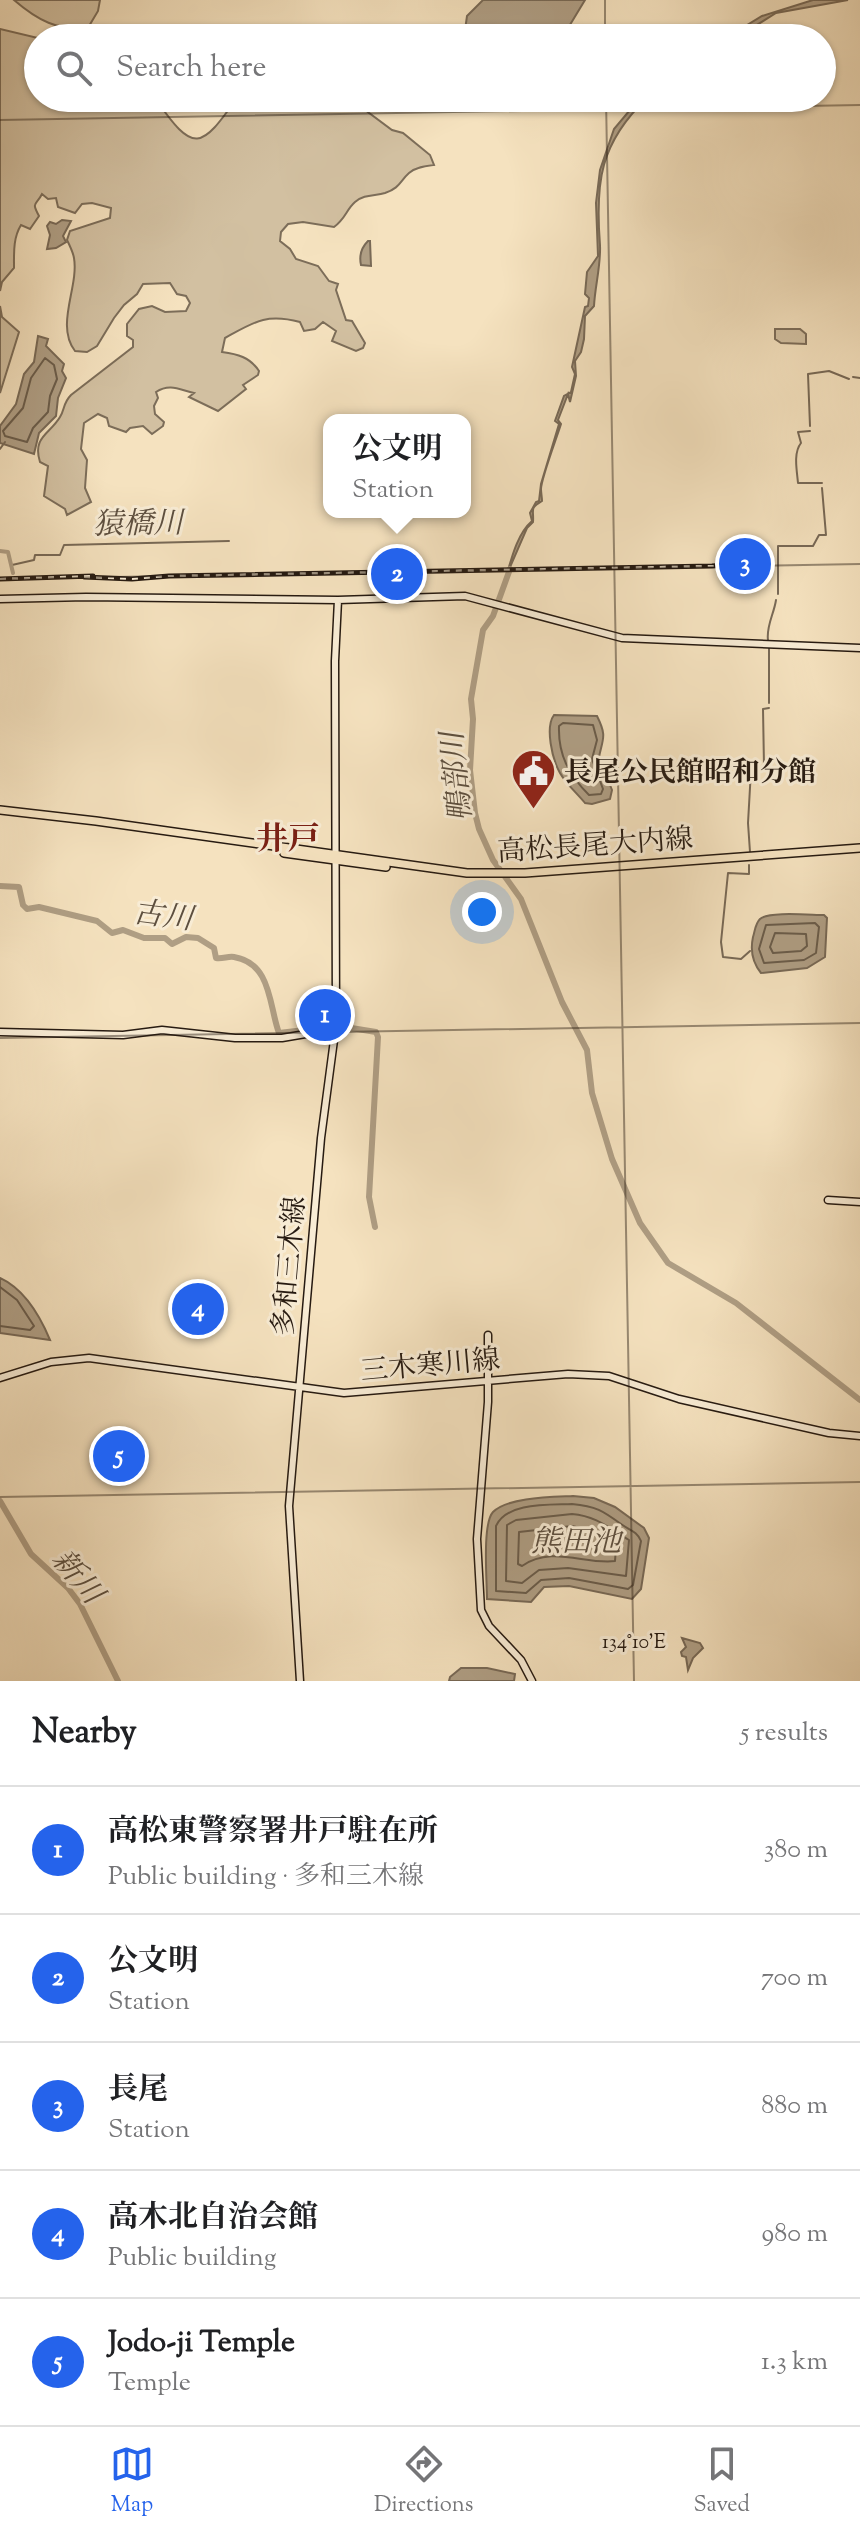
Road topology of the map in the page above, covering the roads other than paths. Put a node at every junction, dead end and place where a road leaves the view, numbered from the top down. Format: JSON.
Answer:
{"nodes":[{"id":1,"x":0,"y":599,"type":"edge"},
{"id":2,"x":338,"y":600,"type":"junction"},
{"id":3,"x":860,"y":648,"type":"edge"},
{"id":4,"x":0,"y":812,"type":"edge"},
{"id":5,"x":860,"y":851,"type":"edge"},
{"id":6,"x":336,"y":858,"type":"junction"},
{"id":7,"x":335,"y":1029,"type":"junction"},
{"id":8,"x":0,"y":1032,"type":"edge"},
{"id":9,"x":828,"y":1200,"type":"dead end"},
{"id":10,"x":860,"y":1202,"type":"edge"},
{"id":11,"x":488,"y":1335,"type":"dead end"},
{"id":12,"x":0,"y":1378,"type":"edge"},
{"id":13,"x":489,"y":1382,"type":"junction"},
{"id":14,"x":299,"y":1387,"type":"junction"},
{"id":15,"x":860,"y":1436,"type":"edge"},
{"id":16,"x":300,"y":1681,"type":"edge"},
{"id":17,"x":532,"y":1681,"type":"edge"}],
"edges":[{"from":1,"to":2,"type":"street"},
{"from":2,"to":3,"type":"street"},
{"from":2,"to":6,"type":"street","name":"多和三木線"},
{"from":4,"to":6,"type":"main road","name":"高松長尾大内線"},
{"from":4,"to":6,"type":"main road","name":"高松長尾大内線"},
{"from":5,"to":6,"type":"main road","name":"高松長尾大内線"},
{"from":6,"to":7,"type":"street","name":"多和三木線"},
{"from":7,"to":8,"type":"street"},
{"from":7,"to":14,"type":"street","name":"多和三木線"},
{"from":9,"to":10,"type":"street"},
{"from":11,"to":13,"type":"street"},
{"from":12,"to":14,"type":"street","name":"三木寒川線"},
{"from":13,"to":14,"type":"street","name":"三木寒川線"},
{"from":13,"to":15,"type":"street","name":"三木寒川線"},
{"from":13,"to":17,"type":"street"},
{"from":14,"to":16,"type":"street","name":"多和三木線"}]}
